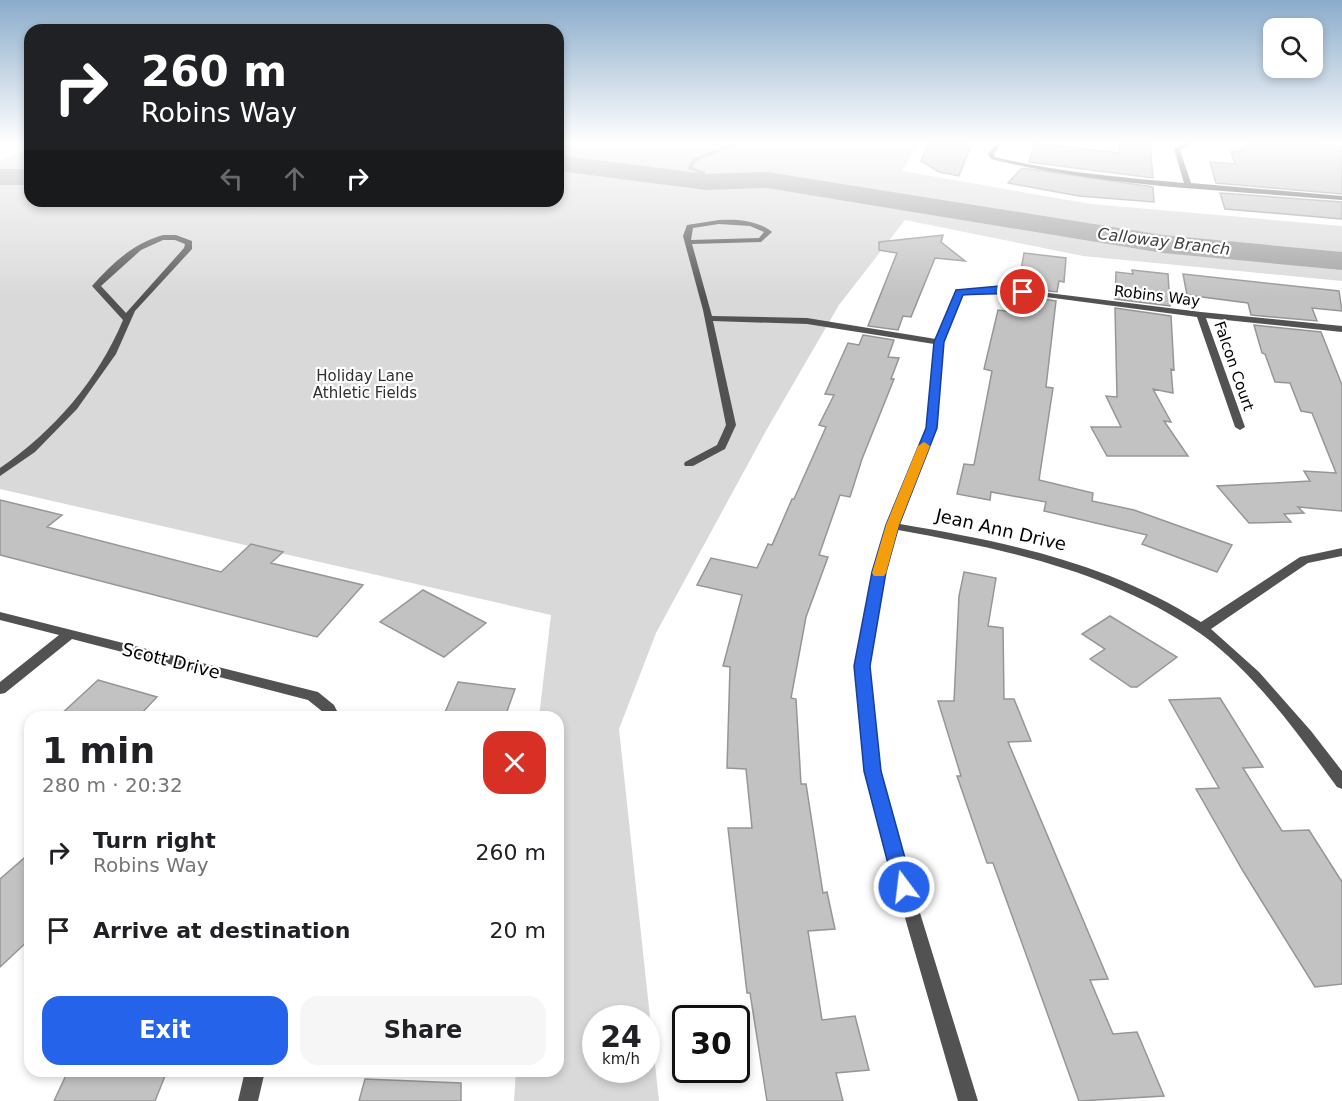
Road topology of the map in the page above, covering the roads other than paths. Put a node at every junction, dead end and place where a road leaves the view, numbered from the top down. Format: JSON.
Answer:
{"nodes":[{"id":1,"x":1299,"y":194,"type":"edge"},
{"id":2,"x":1342,"y":198,"type":"edge"},
{"id":3,"x":688,"y":242,"type":"junction"},
{"id":4,"x":1201,"y":315,"type":"junction"},
{"id":5,"x":708,"y":318,"type":"junction"},
{"id":6,"x":127,"y":319,"type":"junction"},
{"id":7,"x":1342,"y":329,"type":"edge"},
{"id":8,"x":939,"y":342,"type":"junction"},
{"id":9,"x":1240,"y":427,"type":"dead end"},
{"id":10,"x":688,"y":464,"type":"dead end"},
{"id":11,"x":0,"y":473,"type":"edge"},
{"id":12,"x":893,"y":525,"type":"junction"},
{"id":13,"x":1342,"y":552,"type":"edge"},
{"id":14,"x":0,"y":616,"type":"edge"},
{"id":15,"x":1201,"y":629,"type":"junction"},
{"id":16,"x":68,"y":635,"type":"junction"},
{"id":17,"x":0,"y":689,"type":"edge"},
{"id":18,"x":330,"y":711,"type":"edge"},
{"id":19,"x":1342,"y":783,"type":"edge"},
{"id":20,"x":254,"y":1077,"type":"edge"},
{"id":21,"x":248,"y":1101,"type":"edge"},
{"id":22,"x":968,"y":1101,"type":"edge"}],
"edges":[{"from":1,"to":2,"type":"street"},
{"from":3,"to":3,"type":"street"},
{"from":3,"to":5,"type":"street"},
{"from":4,"to":7,"type":"street","name":"Robins Way"},
{"from":4,"to":8,"type":"street","name":"Robins Way"},
{"from":4,"to":9,"type":"street","name":"Falcon Court"},
{"from":5,"to":8,"type":"street"},
{"from":5,"to":10,"type":"street"},
{"from":6,"to":6,"type":"street"},
{"from":6,"to":11,"type":"street"},
{"from":8,"to":12,"type":"street"},
{"from":12,"to":15,"type":"street","name":"Jean Ann Drive"},
{"from":12,"to":22,"type":"street"},
{"from":13,"to":15,"type":"street"},
{"from":14,"to":16,"type":"street","name":"Scott Drive"},
{"from":15,"to":19,"type":"street","name":"Jean Ann Drive"},
{"from":16,"to":17,"type":"street"},
{"from":16,"to":18,"type":"street","name":"Scott Drive"},
{"from":20,"to":21,"type":"street"}]}
